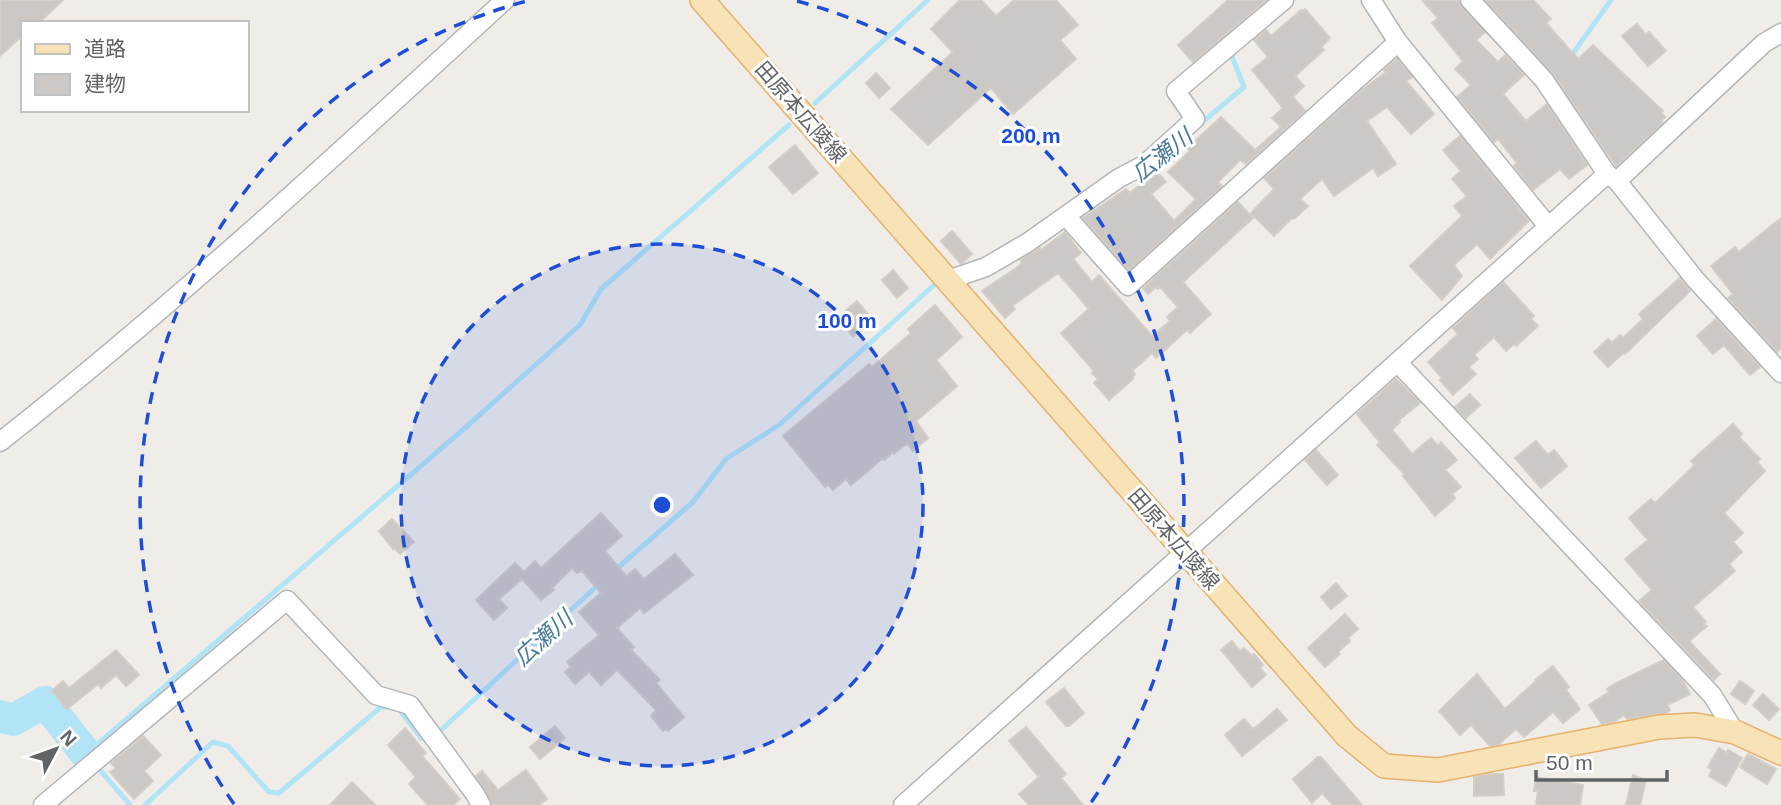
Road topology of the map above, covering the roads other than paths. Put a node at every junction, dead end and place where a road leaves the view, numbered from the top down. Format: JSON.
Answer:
{"nodes":[{"id":1,"x":505,"y":0,"type":"edge"},
{"id":2,"x":702,"y":0,"type":"edge"},
{"id":3,"x":1284,"y":0,"type":"edge"},
{"id":4,"x":1371,"y":0,"type":"edge"},
{"id":5,"x":1471,"y":0,"type":"edge"},
{"id":6,"x":1781,"y":33,"type":"edge"},
{"id":7,"x":1398,"y":42,"type":"junction"},
{"id":8,"x":1612,"y":177,"type":"junction"},
{"id":9,"x":1069,"y":220,"type":"junction"},
{"id":10,"x":1548,"y":226,"type":"junction"},
{"id":11,"x":948,"y":279,"type":"junction"},
{"id":12,"x":1398,"y":363,"type":"junction"},
{"id":13,"x":1781,"y":373,"type":"edge"},
{"id":14,"x":0,"y":442,"type":"edge"},
{"id":15,"x":1185,"y":551,"type":"junction"},
{"id":16,"x":1735,"y":732,"type":"junction"},
{"id":17,"x":1781,"y":753,"type":"edge"},
{"id":18,"x":43,"y":805,"type":"edge"},
{"id":19,"x":481,"y":805,"type":"edge"},
{"id":20,"x":903,"y":805,"type":"edge"}],
"edges":[{"from":1,"to":14,"type":"street"},
{"from":2,"to":11,"type":"main road","name":"田原本広陵線"},
{"from":3,"to":9,"type":"street"},
{"from":4,"to":7,"type":"street"},
{"from":5,"to":8,"type":"street"},
{"from":6,"to":8,"type":"street"},
{"from":7,"to":9,"type":"street"},
{"from":7,"to":10,"type":"street"},
{"from":8,"to":10,"type":"street"},
{"from":8,"to":13,"type":"street"},
{"from":9,"to":11,"type":"street"},
{"from":10,"to":12,"type":"street"},
{"from":11,"to":15,"type":"main road","name":"田原本広陵線"},
{"from":12,"to":15,"type":"street"},
{"from":12,"to":16,"type":"street"},
{"from":15,"to":16,"type":"main road","name":"田原本広陵線"},
{"from":15,"to":20,"type":"street"},
{"from":16,"to":17,"type":"main road","name":"田原本広陵線"},
{"from":18,"to":19,"type":"street"}]}
